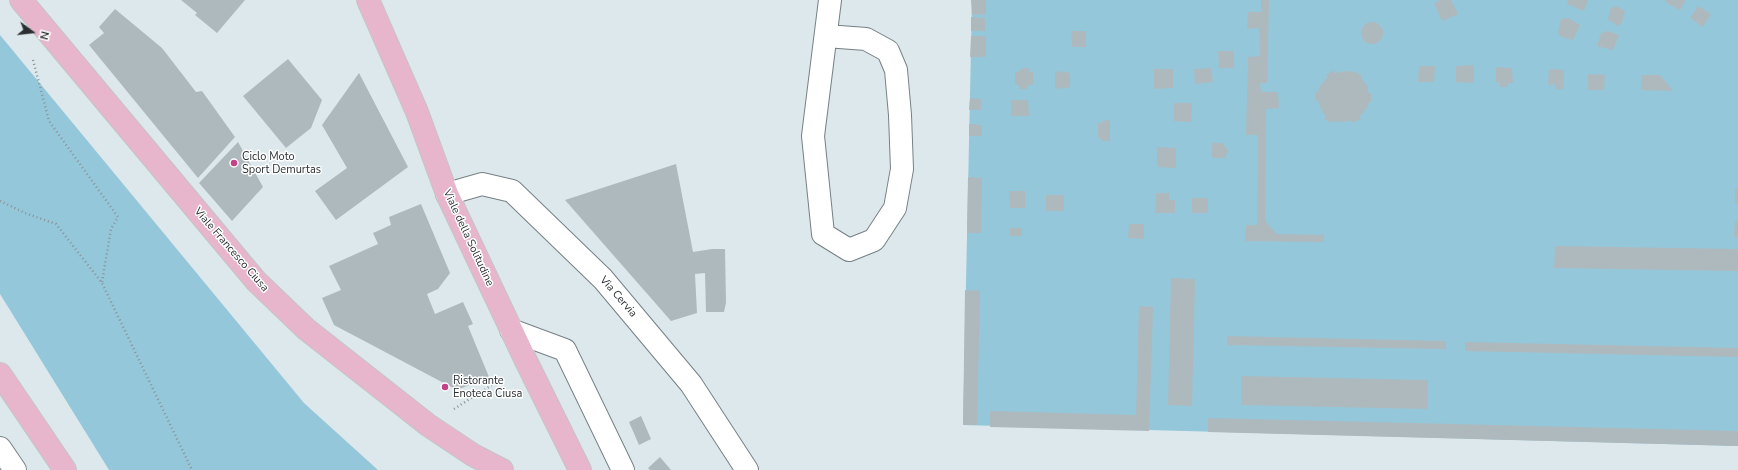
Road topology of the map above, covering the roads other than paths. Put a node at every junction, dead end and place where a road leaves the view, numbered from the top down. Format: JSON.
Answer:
{"nodes":[{"id":1,"x":21,"y":0,"type":"edge"},
{"id":2,"x":368,"y":0,"type":"edge"},
{"id":3,"x":830,"y":0,"type":"edge"},
{"id":4,"x":826,"y":36,"type":"junction"},
{"id":5,"x":447,"y":194,"type":"junction"},
{"id":6,"x":511,"y":330,"type":"junction"},
{"id":7,"x":0,"y":374,"type":"edge"},
{"id":8,"x":0,"y":448,"type":"edge"},
{"id":9,"x":15,"y":470,"type":"edge"},
{"id":10,"x":65,"y":470,"type":"edge"},
{"id":11,"x":502,"y":470,"type":"edge"},
{"id":12,"x":580,"y":470,"type":"edge"},
{"id":13,"x":623,"y":470,"type":"edge"},
{"id":14,"x":747,"y":470,"type":"edge"}],
"edges":[{"from":1,"to":11,"type":"main road","name":"Viale Francesco Ciusa"},
{"from":2,"to":5,"type":"main road","name":"Viale della Solitudine"},
{"from":3,"to":4,"type":"street"},
{"from":4,"to":4,"type":"street"},
{"from":5,"to":6,"type":"main road","name":"Viale della Solitudine"},
{"from":5,"to":14,"type":"street","name":"Via Cervia"},
{"from":6,"to":12,"type":"main road","name":"Viale della Solitudine"},
{"from":6,"to":13,"type":"street"},
{"from":7,"to":10,"type":"main road"},
{"from":8,"to":9,"type":"street"}]}
